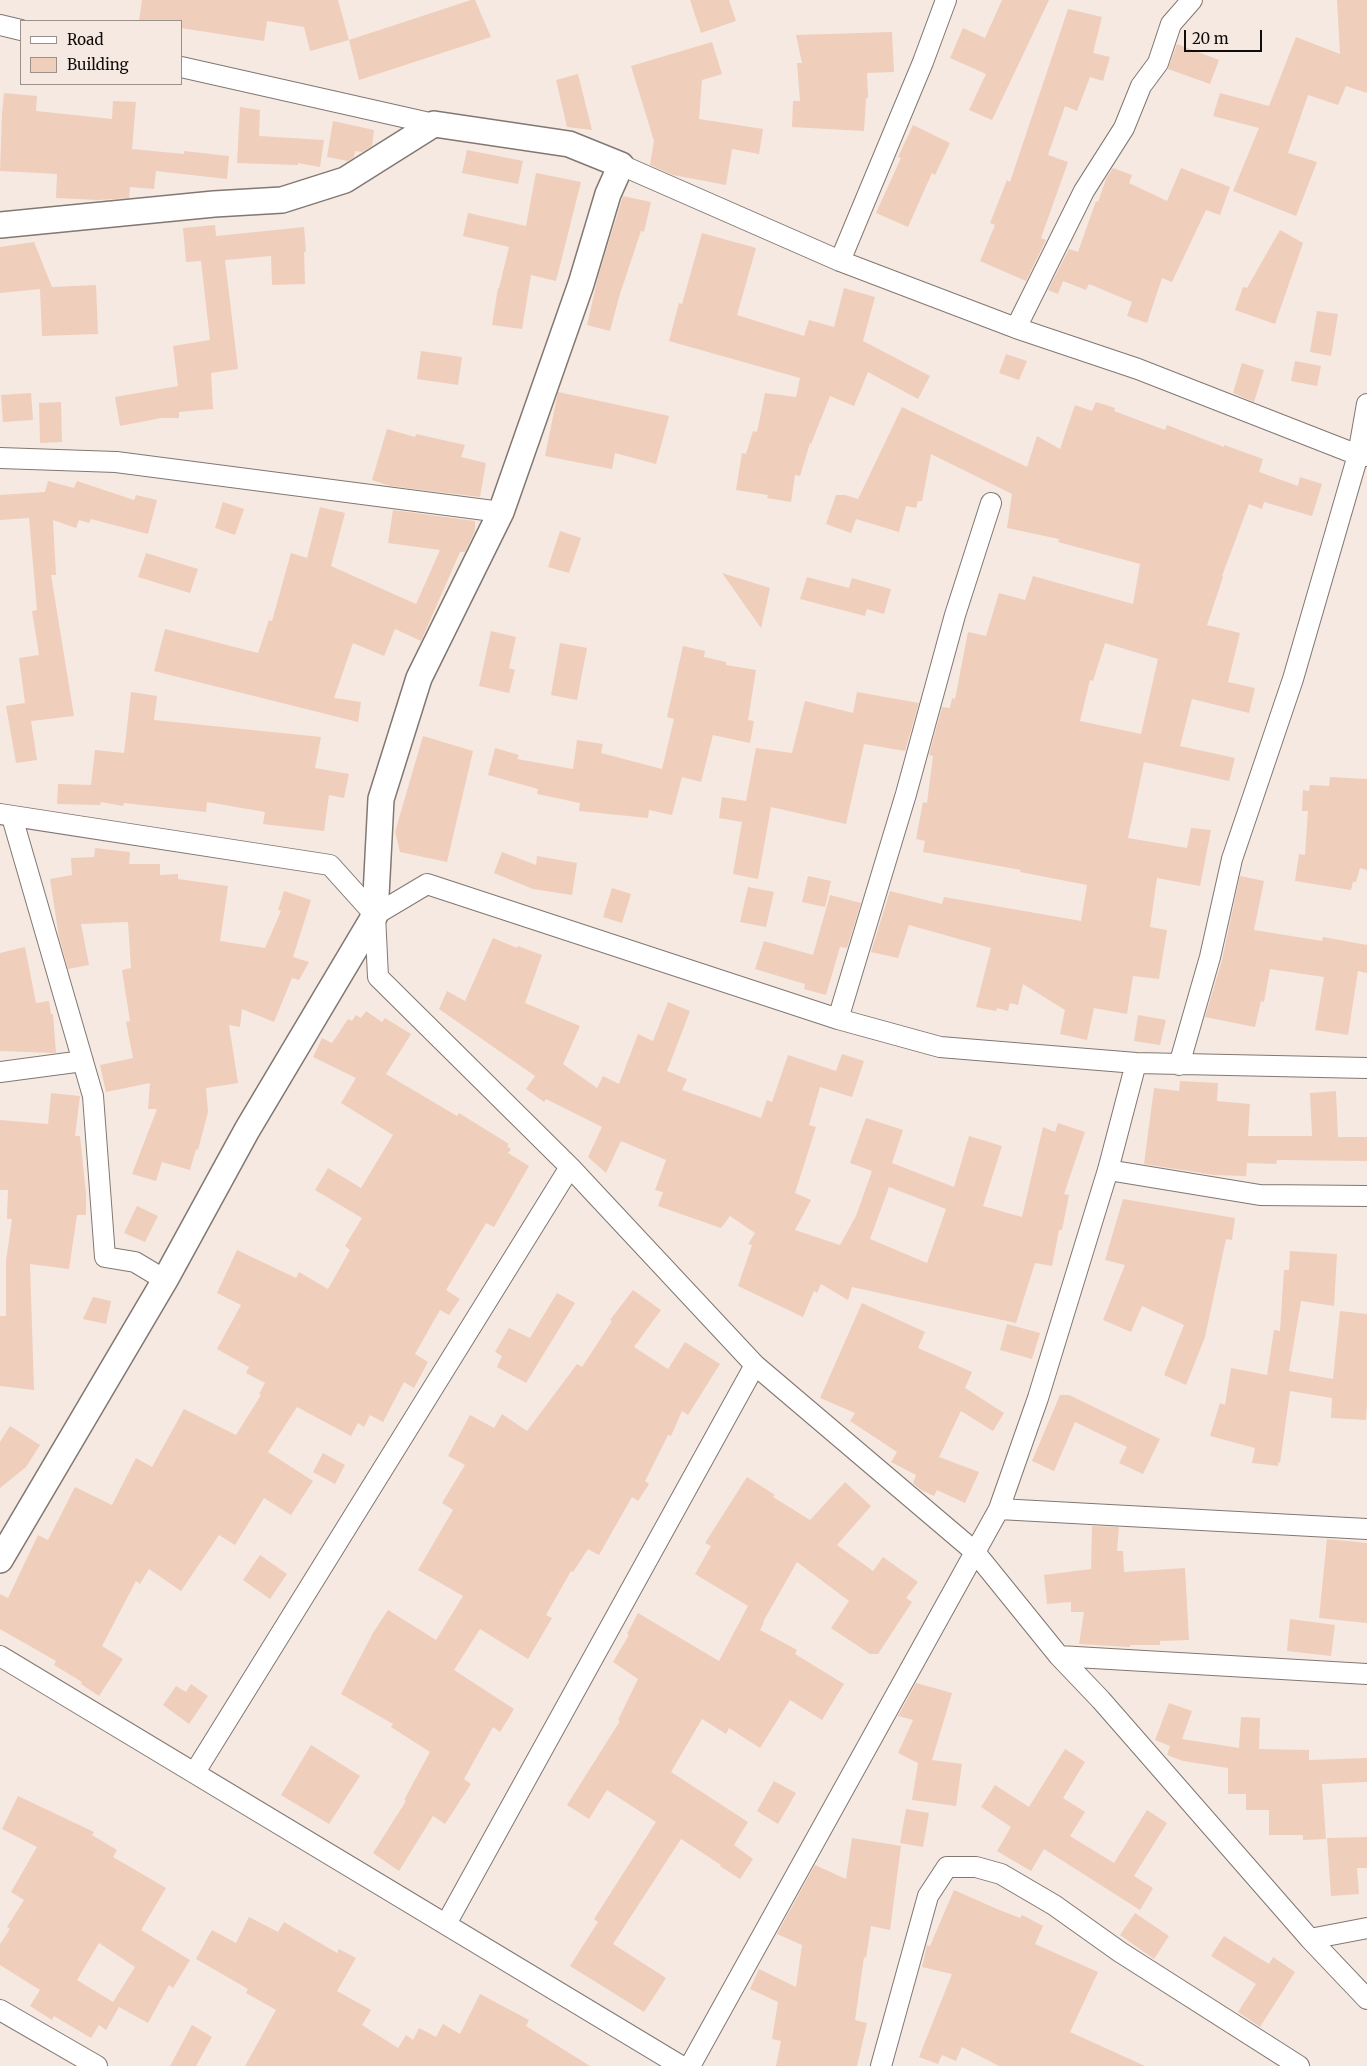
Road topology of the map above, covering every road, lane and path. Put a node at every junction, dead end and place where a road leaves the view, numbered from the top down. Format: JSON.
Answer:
{"nodes":[{"id":1,"x":946,"y":0,"type":"edge"},
{"id":2,"x":1192,"y":0,"type":"edge"},
{"id":3,"x":0,"y":25,"type":"edge"},
{"id":4,"x":20,"y":30,"type":"edge"},
{"id":5,"x":182,"y":66,"type":"edge"},
{"id":6,"x":434,"y":124,"type":"junction"},
{"id":7,"x":621,"y":165,"type":"junction"},
{"id":8,"x":0,"y":225,"type":"edge"},
{"id":9,"x":840,"y":261,"type":"junction"},
{"id":10,"x":1016,"y":328,"type":"junction"},
{"id":11,"x":1367,"y":404,"type":"edge"},
{"id":12,"x":1362,"y":455,"type":"edge"},
{"id":13,"x":0,"y":458,"type":"edge"},
{"id":14,"x":991,"y":503,"type":"dead end"},
{"id":15,"x":501,"y":512,"type":"junction"},
{"id":16,"x":6,"y":815,"type":"edge"},
{"id":17,"x":375,"y":915,"type":"junction"},
{"id":18,"x":838,"y":1019,"type":"junction"},
{"id":19,"x":83,"y":1061,"type":"junction"},
{"id":20,"x":1136,"y":1063,"type":"junction"},
{"id":21,"x":1179,"y":1065,"type":"junction"},
{"id":22,"x":1367,"y":1068,"type":"edge"},
{"id":23,"x":0,"y":1072,"type":"edge"},
{"id":24,"x":570,"y":1168,"type":"junction"},
{"id":25,"x":1108,"y":1170,"type":"junction"},
{"id":26,"x":1367,"y":1196,"type":"edge"},
{"id":27,"x":165,"y":1280,"type":"junction"},
{"id":28,"x":755,"y":1365,"type":"junction"},
{"id":29,"x":998,"y":1509,"type":"junction"},
{"id":30,"x":1367,"y":1529,"type":"edge"},
{"id":31,"x":974,"y":1551,"type":"junction"},
{"id":32,"x":0,"y":1560,"type":"edge"},
{"id":33,"x":0,"y":1656,"type":"edge"},
{"id":34,"x":1059,"y":1656,"type":"junction"},
{"id":35,"x":1367,"y":1674,"type":"edge"},
{"id":36,"x":195,"y":1772,"type":"junction"},
{"id":37,"x":446,"y":1924,"type":"junction"},
{"id":38,"x":1367,"y":1928,"type":"edge"},
{"id":39,"x":1310,"y":1939,"type":"junction"},
{"id":40,"x":1367,"y":1999,"type":"edge"},
{"id":41,"x":0,"y":2010,"type":"edge"},
{"id":42,"x":97,"y":2066,"type":"edge"},
{"id":43,"x":681,"y":2066,"type":"edge"},
{"id":44,"x":690,"y":2066,"type":"edge"},
{"id":45,"x":881,"y":2066,"type":"edge"},
{"id":46,"x":1299,"y":2066,"type":"edge"}],
"edges":[{"from":1,"to":9,"type":"street"},
{"from":2,"to":10,"type":"street"},
{"from":3,"to":4,"type":"street"},
{"from":5,"to":6,"type":"street"},
{"from":6,"to":7,"type":"street"},
{"from":6,"to":8,"type":"street"},
{"from":7,"to":9,"type":"street"},
{"from":7,"to":15,"type":"street"},
{"from":9,"to":10,"type":"street"},
{"from":10,"to":12,"type":"street"},
{"from":11,"to":12,"type":"street"},
{"from":12,"to":21,"type":"street"},
{"from":13,"to":15,"type":"street"},
{"from":14,"to":18,"type":"street"},
{"from":15,"to":17,"type":"street"},
{"from":16,"to":17,"type":"street"},
{"from":16,"to":19,"type":"street"},
{"from":17,"to":18,"type":"street"},
{"from":17,"to":24,"type":"street"},
{"from":17,"to":27,"type":"street"},
{"from":18,"to":20,"type":"street"},
{"from":19,"to":23,"type":"street"},
{"from":19,"to":27,"type":"street"},
{"from":20,"to":21,"type":"street"},
{"from":20,"to":25,"type":"street"},
{"from":21,"to":22,"type":"street"},
{"from":24,"to":28,"type":"street"},
{"from":24,"to":36,"type":"street"},
{"from":25,"to":26,"type":"street"},
{"from":25,"to":29,"type":"street"},
{"from":27,"to":32,"type":"street"},
{"from":28,"to":31,"type":"street"},
{"from":28,"to":37,"type":"street"},
{"from":29,"to":30,"type":"street"},
{"from":29,"to":31,"type":"street"},
{"from":31,"to":34,"type":"street"},
{"from":31,"to":44,"type":"street"},
{"from":33,"to":36,"type":"street"},
{"from":34,"to":35,"type":"street"},
{"from":34,"to":39,"type":"street"},
{"from":36,"to":37,"type":"street"},
{"from":37,"to":43,"type":"street"},
{"from":38,"to":39,"type":"street"},
{"from":39,"to":40,"type":"street"},
{"from":41,"to":42,"type":"street"},
{"from":45,"to":46,"type":"street"}]}
